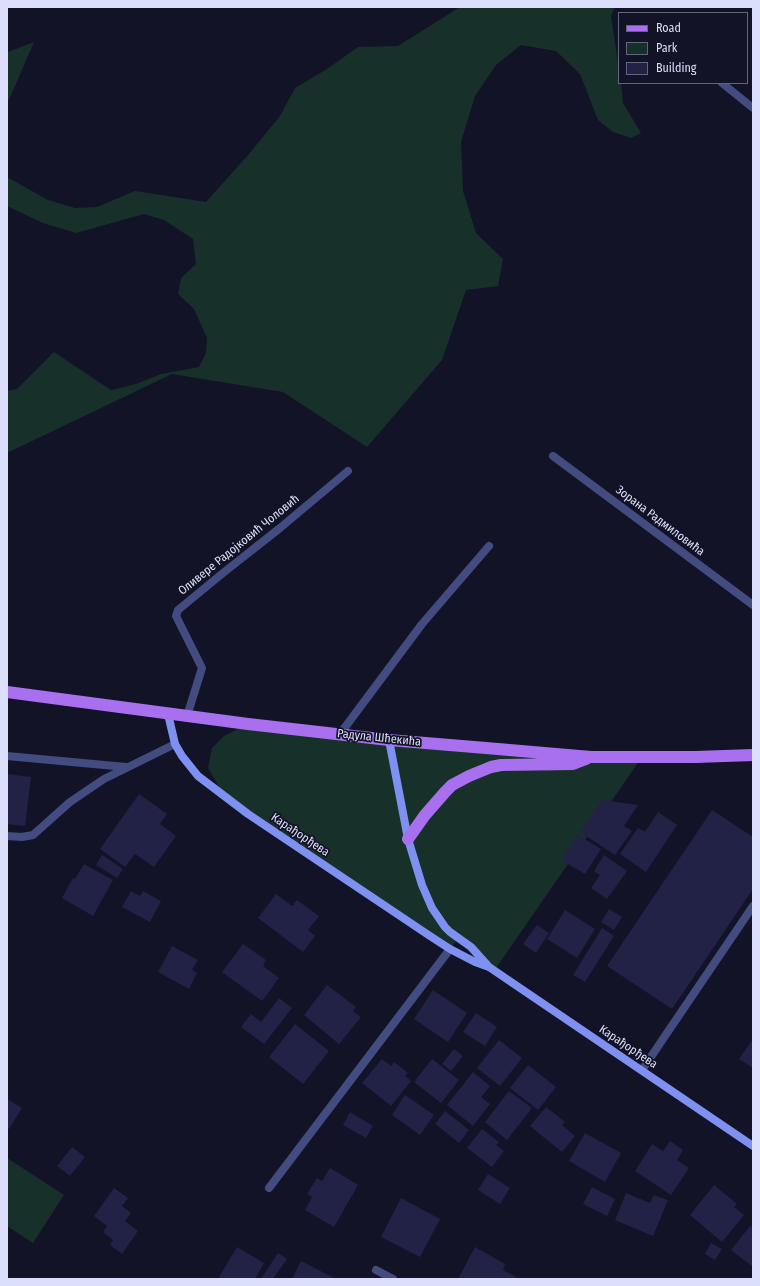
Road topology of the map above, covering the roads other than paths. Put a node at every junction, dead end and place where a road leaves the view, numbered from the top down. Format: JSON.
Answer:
{"nodes":[{"id":1,"x":723,"y":84,"type":"edge"},
{"id":2,"x":753,"y":108,"type":"edge"},
{"id":3,"x":553,"y":456,"type":"dead end"},
{"id":4,"x":348,"y":471,"type":"dead end"},
{"id":5,"x":489,"y":546,"type":"dead end"},
{"id":6,"x":753,"y":606,"type":"edge"},
{"id":7,"x":7,"y":692,"type":"edge"},
{"id":8,"x":168,"y":714,"type":"junction"},
{"id":9,"x":187,"y":716,"type":"junction"},
{"id":10,"x":340,"y":734,"type":"junction"},
{"id":11,"x":389,"y":740,"type":"junction"},
{"id":12,"x":175,"y":744,"type":"junction"},
{"id":13,"x":753,"y":755,"type":"edge"},
{"id":14,"x":7,"y":756,"type":"edge"},
{"id":15,"x":591,"y":757,"type":"junction"},
{"id":16,"x":127,"y":767,"type":"junction"},
{"id":17,"x":7,"y":836,"type":"edge"},
{"id":18,"x":408,"y":839,"type":"junction"},
{"id":19,"x":753,"y":906,"type":"edge"},
{"id":20,"x":450,"y":949,"type":"junction"},
{"id":21,"x":489,"y":967,"type":"junction"},
{"id":22,"x":642,"y":1070,"type":"junction"},
{"id":23,"x":753,"y":1146,"type":"edge"},
{"id":24,"x":269,"y":1188,"type":"dead end"},
{"id":25,"x":376,"y":1270,"type":"dead end"},
{"id":26,"x":393,"y":1279,"type":"edge"}],
"edges":[{"from":1,"to":2,"type":"street"},
{"from":3,"to":6,"type":"street","name":"Зорана Радмиловића"},
{"from":4,"to":9,"type":"street","name":"Оливере Радојковић Чоловић"},
{"from":5,"to":10,"type":"street"},
{"from":7,"to":8,"type":"main road","name":"Радула Шћекића"},
{"from":8,"to":9,"type":"main road","name":"Радула Шћекића"},
{"from":8,"to":12,"type":"street","name":"Карађорђева"},
{"from":9,"to":10,"type":"main road","name":"Радула Шћекића"},
{"from":10,"to":11,"type":"main road","name":"Радула Шћекића"},
{"from":11,"to":15,"type":"main road","name":"Радула Шћекића"},
{"from":11,"to":18,"type":"street","name":"Карађорђева"},
{"from":12,"to":16,"type":"street"},
{"from":12,"to":20,"type":"street","name":"Карађорђева"},
{"from":13,"to":15,"type":"main road","name":"Радула Шћекића"},
{"from":14,"to":16,"type":"street"},
{"from":15,"to":18,"type":"main road"},
{"from":16,"to":17,"type":"street"},
{"from":18,"to":21,"type":"street","name":"Карађорђева"},
{"from":19,"to":22,"type":"street"},
{"from":20,"to":21,"type":"street","name":"Карађорђева"},
{"from":20,"to":24,"type":"street"},
{"from":21,"to":22,"type":"street","name":"Карађорђева"},
{"from":22,"to":23,"type":"street","name":"Карађорђева"},
{"from":25,"to":26,"type":"street"}]}
